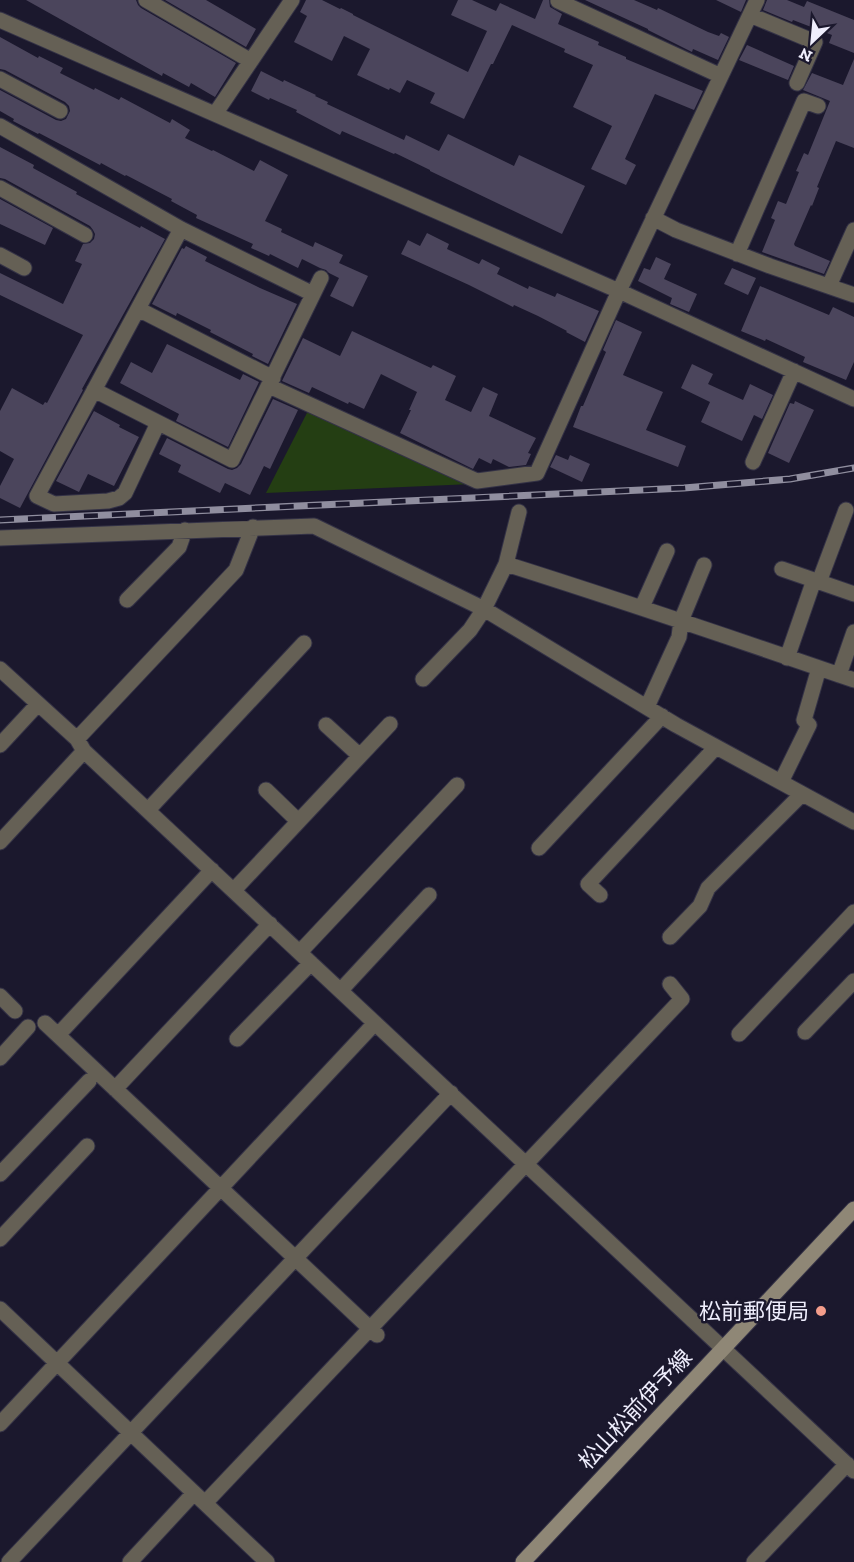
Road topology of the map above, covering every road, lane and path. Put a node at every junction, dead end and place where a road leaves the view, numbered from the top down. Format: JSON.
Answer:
{"nodes":[{"id":1,"x":146,"y":0,"type":"edge"},
{"id":2,"x":292,"y":0,"type":"edge"},
{"id":3,"x":757,"y":0,"type":"edge"},
{"id":4,"x":558,"y":1,"type":"edge"},
{"id":5,"x":750,"y":15,"type":"junction"},
{"id":6,"x":0,"y":20,"type":"edge"},
{"id":7,"x":251,"y":61,"type":"junction"},
{"id":8,"x":721,"y":76,"type":"junction"},
{"id":9,"x":0,"y":79,"type":"edge"},
{"id":10,"x":797,"y":83,"type":"dead end"},
{"id":11,"x":818,"y":106,"type":"dead end"},
{"id":12,"x":60,"y":111,"type":"dead end"},
{"id":13,"x":215,"y":114,"type":"junction"},
{"id":14,"x":0,"y":126,"type":"edge"},
{"id":15,"x":0,"y":188,"type":"edge"},
{"id":16,"x":653,"y":218,"type":"junction"},
{"id":17,"x":181,"y":229,"type":"junction"},
{"id":18,"x":854,"y":230,"type":"edge"},
{"id":19,"x":84,"y":235,"type":"dead end"},
{"id":20,"x":737,"y":254,"type":"junction"},
{"id":21,"x":0,"y":255,"type":"edge"},
{"id":22,"x":24,"y":268,"type":"dead end"},
{"id":23,"x":321,"y":278,"type":"dead end"},
{"id":24,"x":829,"y":286,"type":"junction"},
{"id":25,"x":619,"y":291,"type":"junction"},
{"id":26,"x":313,"y":294,"type":"junction"},
{"id":27,"x":854,"y":295,"type":"edge"},
{"id":28,"x":138,"y":309,"type":"junction"},
{"id":29,"x":794,"y":371,"type":"junction"},
{"id":30,"x":271,"y":382,"type":"junction"},
{"id":31,"x":94,"y":390,"type":"junction"},
{"id":32,"x":854,"y":399,"type":"edge"},
{"id":33,"x":158,"y":423,"type":"junction"},
{"id":34,"x":753,"y":462,"type":"dead end"},
{"id":35,"x":846,"y":510,"type":"dead end"},
{"id":36,"x":519,"y":512,"type":"dead end"},
{"id":37,"x":254,"y":527,"type":"junction"},
{"id":38,"x":185,"y":530,"type":"junction"},
{"id":39,"x":0,"y":538,"type":"edge"},
{"id":40,"x":667,"y":551,"type":"dead end"},
{"id":41,"x":506,"y":564,"type":"junction"},
{"id":42,"x":704,"y":565,"type":"dead end"},
{"id":43,"x":782,"y":569,"type":"dead end"},
{"id":44,"x":816,"y":581,"type":"junction"},
{"id":45,"x":854,"y":594,"type":"edge"},
{"id":46,"x":127,"y":600,"type":"dead end"},
{"id":47,"x":642,"y":608,"type":"junction"},
{"id":48,"x":484,"y":609,"type":"junction"},
{"id":49,"x":681,"y":621,"type":"junction"},
{"id":50,"x":854,"y":632,"type":"edge"},
{"id":51,"x":304,"y":643,"type":"dead end"},
{"id":52,"x":787,"y":658,"type":"junction"},
{"id":53,"x":819,"y":668,"type":"junction"},
{"id":54,"x":0,"y":669,"type":"edge"},
{"id":55,"x":847,"y":678,"type":"edge"},
{"id":56,"x":423,"y":679,"type":"dead end"},
{"id":57,"x":38,"y":704,"type":"junction"},
{"id":58,"x":647,"y":707,"type":"junction"},
{"id":59,"x":662,"y":716,"type":"junction"},
{"id":60,"x":390,"y":724,"type":"dead end"},
{"id":61,"x":326,"y":725,"type":"dead end"},
{"id":62,"x":0,"y":745,"type":"edge"},
{"id":63,"x":80,"y":745,"type":"junction"},
{"id":64,"x":716,"y":747,"type":"junction"},
{"id":65,"x":360,"y":756,"type":"junction"},
{"id":66,"x":781,"y":782,"type":"junction"},
{"id":67,"x":457,"y":785,"type":"dead end"},
{"id":68,"x":266,"y":790,"type":"dead end"},
{"id":69,"x":802,"y":794,"type":"junction"},
{"id":70,"x":148,"y":810,"type":"junction"},
{"id":71,"x":298,"y":821,"type":"junction"},
{"id":72,"x":854,"y":822,"type":"edge"},
{"id":73,"x":0,"y":842,"type":"edge"},
{"id":74,"x":539,"y":848,"type":"dead end"},
{"id":75,"x":212,"y":870,"type":"junction"},
{"id":76,"x":234,"y":890,"type":"junction"},
{"id":77,"x":429,"y":895,"type":"dead end"},
{"id":78,"x":600,"y":895,"type":"dead end"},
{"id":79,"x":854,"y":912,"type":"edge"},
{"id":80,"x":270,"y":924,"type":"junction"},
{"id":81,"x":670,"y":937,"type":"dead end"},
{"id":82,"x":306,"y":958,"type":"junction"},
{"id":83,"x":854,"y":981,"type":"edge"},
{"id":84,"x":670,"y":984,"type":"dead end"},
{"id":85,"x":341,"y":990,"type":"junction"},
{"id":86,"x":0,"y":997,"type":"edge"},
{"id":87,"x":15,"y":1011,"type":"dead end"},
{"id":88,"x":45,"y":1023,"type":"dead end"},
{"id":89,"x":375,"y":1023,"type":"junction"},
{"id":90,"x":28,"y":1028,"type":"dead end"},
{"id":91,"x":805,"y":1032,"type":"dead end"},
{"id":92,"x":739,"y":1034,"type":"dead end"},
{"id":93,"x":58,"y":1035,"type":"junction"},
{"id":94,"x":237,"y":1039,"type":"dead end"},
{"id":95,"x":0,"y":1058,"type":"edge"},
{"id":96,"x":89,"y":1081,"type":"dead end"},
{"id":97,"x":115,"y":1089,"type":"junction"},
{"id":98,"x":451,"y":1093,"type":"junction"},
{"id":99,"x":87,"y":1146,"type":"dead end"},
{"id":100,"x":526,"y":1164,"type":"junction"},
{"id":101,"x":0,"y":1174,"type":"edge"},
{"id":102,"x":220,"y":1188,"type":"junction"},
{"id":103,"x":854,"y":1209,"type":"edge"},
{"id":104,"x":0,"y":1239,"type":"edge"},
{"id":105,"x":294,"y":1258,"type":"junction"},
{"id":106,"x":0,"y":1309,"type":"edge"},
{"id":107,"x":373,"y":1332,"type":"junction"},
{"id":108,"x":723,"y":1348,"type":"junction"},
{"id":109,"x":57,"y":1363,"type":"junction"},
{"id":110,"x":0,"y":1424,"type":"edge"},
{"id":111,"x":130,"y":1433,"type":"junction"},
{"id":112,"x":850,"y":1468,"type":"edge"},
{"id":113,"x":194,"y":1493,"type":"junction"},
{"id":114,"x":205,"y":1503,"type":"junction"},
{"id":115,"x":9,"y":1562,"type":"edge"},
{"id":116,"x":130,"y":1562,"type":"edge"},
{"id":117,"x":267,"y":1562,"type":"edge"},
{"id":118,"x":523,"y":1562,"type":"edge"},
{"id":119,"x":754,"y":1562,"type":"edge"}],
"edges":[{"from":1,"to":7,"type":"street"},
{"from":2,"to":7,"type":"street"},
{"from":3,"to":5,"type":"street"},
{"from":4,"to":8,"type":"street"},
{"from":5,"to":8,"type":"street"},
{"from":5,"to":10,"type":"street"},
{"from":6,"to":13,"type":"street"},
{"from":7,"to":13,"type":"street"},
{"from":8,"to":16,"type":"street"},
{"from":9,"to":12,"type":"street"},
{"from":11,"to":20,"type":"street"},
{"from":13,"to":25,"type":"street"},
{"from":14,"to":17,"type":"street"},
{"from":15,"to":19,"type":"street"},
{"from":16,"to":20,"type":"street"},
{"from":16,"to":25,"type":"street"},
{"from":17,"to":26,"type":"street"},
{"from":17,"to":28,"type":"street"},
{"from":18,"to":24,"type":"street"},
{"from":20,"to":24,"type":"street"},
{"from":21,"to":22,"type":"street"},
{"from":23,"to":26,"type":"street"},
{"from":24,"to":27,"type":"street"},
{"from":25,"to":29,"type":"street"},
{"from":25,"to":30,"type":"street"},
{"from":26,"to":30,"type":"street"},
{"from":28,"to":30,"type":"street"},
{"from":28,"to":31,"type":"street"},
{"from":29,"to":32,"type":"street"},
{"from":29,"to":34,"type":"street"},
{"from":30,"to":33,"type":"street"},
{"from":31,"to":33,"type":"street"},
{"from":31,"to":33,"type":"street"},
{"from":35,"to":44,"type":"street"},
{"from":36,"to":41,"type":"street"},
{"from":37,"to":38,"type":"street"},
{"from":37,"to":48,"type":"street"},
{"from":37,"to":63,"type":"street"},
{"from":38,"to":39,"type":"street"},
{"from":38,"to":46,"type":"street"},
{"from":40,"to":47,"type":"street"},
{"from":41,"to":47,"type":"street"},
{"from":41,"to":48,"type":"street"},
{"from":42,"to":49,"type":"street"},
{"from":43,"to":44,"type":"street"},
{"from":44,"to":45,"type":"street"},
{"from":44,"to":52,"type":"street"},
{"from":47,"to":49,"type":"street"},
{"from":48,"to":56,"type":"street"},
{"from":48,"to":58,"type":"street"},
{"from":49,"to":52,"type":"street"},
{"from":49,"to":58,"type":"street"},
{"from":50,"to":55,"type":"street"},
{"from":51,"to":70,"type":"street"},
{"from":52,"to":53,"type":"street"},
{"from":53,"to":55,"type":"street"},
{"from":53,"to":66,"type":"street"},
{"from":54,"to":57,"type":"street"},
{"from":57,"to":62,"type":"street"},
{"from":57,"to":63,"type":"street"},
{"from":58,"to":59,"type":"street"},
{"from":59,"to":64,"type":"street"},
{"from":59,"to":74,"type":"street"},
{"from":60,"to":65,"type":"street"},
{"from":61,"to":65,"type":"street"},
{"from":63,"to":70,"type":"street"},
{"from":63,"to":73,"type":"street"},
{"from":64,"to":66,"type":"street"},
{"from":64,"to":78,"type":"street"},
{"from":65,"to":71,"type":"street"},
{"from":66,"to":69,"type":"street"},
{"from":67,"to":82,"type":"street"},
{"from":68,"to":71,"type":"street"},
{"from":69,"to":72,"type":"street"},
{"from":69,"to":81,"type":"street"},
{"from":70,"to":75,"type":"street"},
{"from":71,"to":76,"type":"street"},
{"from":75,"to":76,"type":"street"},
{"from":75,"to":93,"type":"street"},
{"from":76,"to":80,"type":"street"},
{"from":77,"to":85,"type":"street"},
{"from":79,"to":92,"type":"street"},
{"from":80,"to":82,"type":"street"},
{"from":80,"to":97,"type":"street"},
{"from":82,"to":85,"type":"street"},
{"from":82,"to":94,"type":"street"},
{"from":83,"to":91,"type":"street"},
{"from":84,"to":100,"type":"street"},
{"from":85,"to":89,"type":"street"},
{"from":86,"to":87,"type":"street"},
{"from":88,"to":93,"type":"street"},
{"from":89,"to":98,"type":"street"},
{"from":89,"to":102,"type":"street"},
{"from":90,"to":95,"type":"street"},
{"from":93,"to":97,"type":"street"},
{"from":96,"to":101,"type":"street"},
{"from":97,"to":102,"type":"street"},
{"from":98,"to":100,"type":"street"},
{"from":98,"to":105,"type":"street"},
{"from":99,"to":104,"type":"street"},
{"from":100,"to":107,"type":"street"},
{"from":100,"to":108,"type":"street"},
{"from":102,"to":105,"type":"street"},
{"from":102,"to":109,"type":"street"},
{"from":103,"to":108,"type":"main road","name":"松山松前伊予線"},
{"from":105,"to":107,"type":"street"},
{"from":105,"to":111,"type":"street"},
{"from":106,"to":109,"type":"street"},
{"from":107,"to":114,"type":"street"},
{"from":108,"to":112,"type":"street"},
{"from":108,"to":118,"type":"main road","name":"松山松前伊予線"},
{"from":109,"to":110,"type":"street"},
{"from":109,"to":111,"type":"street"},
{"from":111,"to":113,"type":"street"},
{"from":111,"to":115,"type":"street"},
{"from":112,"to":119,"type":"street"},
{"from":113,"to":114,"type":"street"},
{"from":113,"to":116,"type":"street"},
{"from":114,"to":117,"type":"street"}]}
